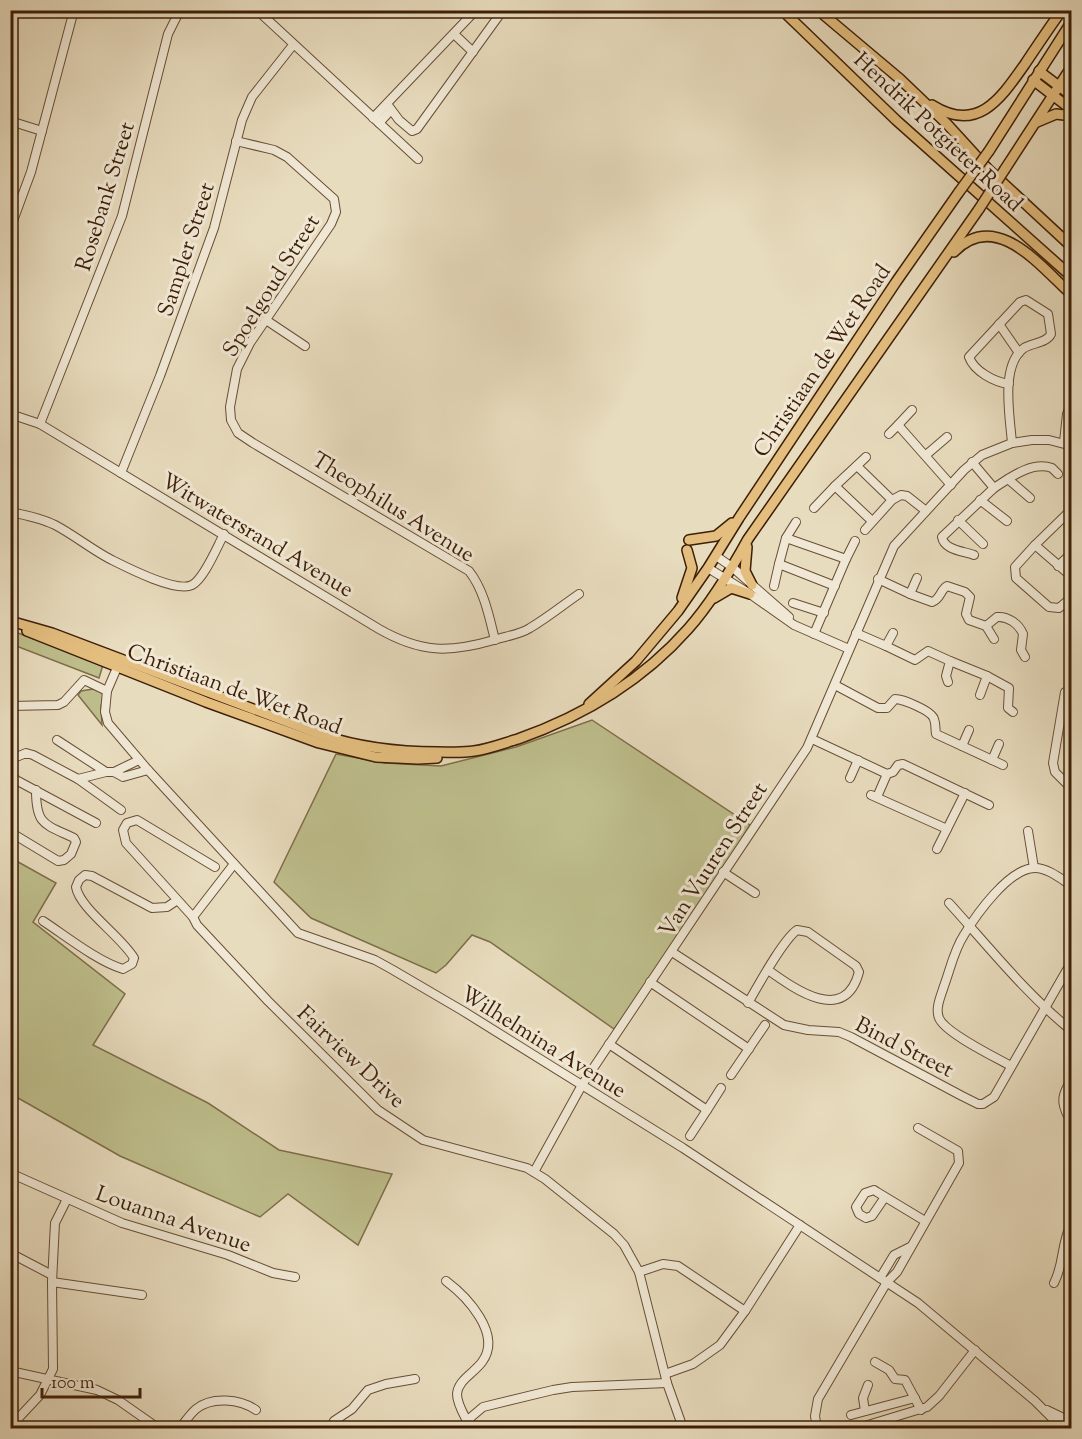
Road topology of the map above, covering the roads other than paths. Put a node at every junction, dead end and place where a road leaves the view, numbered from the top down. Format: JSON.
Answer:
{"nodes":[{"id":1,"x":74,"y":10,"type":"edge"},
{"id":2,"x":180,"y":10,"type":"edge"},
{"id":3,"x":257,"y":10,"type":"edge"},
{"id":4,"x":476,"y":10,"type":"edge"},
{"id":5,"x":503,"y":10,"type":"edge"},
{"id":6,"x":782,"y":10,"type":"edge"},
{"id":7,"x":818,"y":10,"type":"edge"},
{"id":8,"x":1062,"y":10,"type":"edge"},
{"id":9,"x":1071,"y":21,"type":"edge"},
{"id":10,"x":454,"y":34,"type":"junction"},
{"id":11,"x":293,"y":45,"type":"junction"},
{"id":12,"x":473,"y":52,"type":"junction"},
{"id":13,"x":1071,"y":66,"type":"edge"},
{"id":14,"x":1036,"y":75,"type":"junction"},
{"id":15,"x":900,"y":79,"type":"junction"},
{"id":16,"x":1060,"y":86,"type":"junction"},
{"id":17,"x":1053,"y":96,"type":"junction"},
{"id":18,"x":1071,"y":96,"type":"edge"},
{"id":19,"x":389,"y":107,"type":"junction"},
{"id":20,"x":1071,"y":110,"type":"edge"},
{"id":21,"x":1071,"y":116,"type":"edge"},
{"id":22,"x":379,"y":118,"type":"junction"},
{"id":23,"x":10,"y":121,"type":"edge"},
{"id":24,"x":1036,"y":122,"type":"junction"},
{"id":25,"x":42,"y":131,"type":"junction"},
{"id":26,"x":236,"y":141,"type":"junction"},
{"id":27,"x":418,"y":159,"type":"dead end"},
{"id":28,"x":11,"y":224,"type":"edge"},
{"id":29,"x":1055,"y":232,"type":"junction"},
{"id":30,"x":1071,"y":241,"type":"edge"},
{"id":31,"x":1071,"y":247,"type":"edge"},
{"id":32,"x":1071,"y":278,"type":"edge"},
{"id":33,"x":928,"y":282,"type":"junction"},
{"id":34,"x":1071,"y":296,"type":"edge"},
{"id":35,"x":266,"y":320,"type":"junction"},
{"id":36,"x":999,"y":324,"type":"junction"},
{"id":37,"x":305,"y":346,"type":"dead end"},
{"id":38,"x":1019,"y":353,"type":"junction"},
{"id":39,"x":1009,"y":384,"type":"junction"},
{"id":40,"x":1071,"y":401,"type":"edge"},
{"id":41,"x":912,"y":410,"type":"dead end"},
{"id":42,"x":10,"y":414,"type":"edge"},
{"id":43,"x":40,"y":424,"type":"junction"},
{"id":44,"x":898,"y":425,"type":"junction"},
{"id":45,"x":238,"y":433,"type":"joint"},
{"id":46,"x":889,"y":434,"type":"dead end"},
{"id":47,"x":947,"y":437,"type":"dead end"},
{"id":48,"x":1012,"y":442,"type":"junction"},
{"id":49,"x":1068,"y":444,"type":"edge"},
{"id":50,"x":926,"y":455,"type":"junction"},
{"id":51,"x":866,"y":457,"type":"dead end"},
{"id":52,"x":972,"y":462,"type":"junction"},
{"id":53,"x":857,"y":465,"type":"junction"},
{"id":54,"x":121,"y":473,"type":"junction"},
{"id":55,"x":1058,"y":474,"type":"dead end"},
{"id":56,"x":1008,"y":479,"type":"junction"},
{"id":57,"x":951,"y":485,"type":"junction"},
{"id":58,"x":835,"y":486,"type":"junction"},
{"id":59,"x":994,"y":488,"type":"junction"},
{"id":60,"x":1030,"y":498,"type":"dead end"},
{"id":61,"x":892,"y":500,"type":"junction"},
{"id":62,"x":980,"y":500,"type":"junction"},
{"id":63,"x":814,"y":508,"type":"dead end"},
{"id":64,"x":1071,"y":509,"type":"edge"},
{"id":65,"x":926,"y":511,"type":"junction"},
{"id":66,"x":10,"y":512,"type":"edge"},
{"id":67,"x":739,"y":518,"type":"junction"},
{"id":68,"x":958,"y":520,"type":"junction"},
{"id":69,"x":872,"y":521,"type":"junction"},
{"id":70,"x":1007,"y":521,"type":"dead end"},
{"id":71,"x":796,"y":522,"type":"dead end"},
{"id":72,"x":865,"y":530,"type":"dead end"},
{"id":73,"x":224,"y":534,"type":"junction"},
{"id":74,"x":786,"y":538,"type":"junction"},
{"id":75,"x":748,"y":539,"type":"junction"},
{"id":76,"x":855,"y":541,"type":"dead end"},
{"id":77,"x":983,"y":544,"type":"dead end"},
{"id":78,"x":1035,"y":545,"type":"junction"},
{"id":79,"x":1071,"y":553,"type":"edge"},
{"id":80,"x":974,"y":555,"type":"dead end"},
{"id":81,"x":716,"y":556,"type":"junction"},
{"id":82,"x":846,"y":559,"type":"junction"},
{"id":83,"x":779,"y":564,"type":"junction"},
{"id":84,"x":1059,"y":566,"type":"junction"},
{"id":85,"x":732,"y":567,"type":"junction"},
{"id":86,"x":708,"y":568,"type":"junction"},
{"id":87,"x":725,"y":577,"type":"junction"},
{"id":88,"x":1071,"y":577,"type":"edge"},
{"id":89,"x":917,"y":578,"type":"dead end"},
{"id":90,"x":878,"y":579,"type":"junction"},
{"id":91,"x":774,"y":586,"type":"dead end"},
{"id":92,"x":835,"y":586,"type":"junction"},
{"id":93,"x":751,"y":589,"type":"junction"},
{"id":94,"x":579,"y":594,"type":"dead end"},
{"id":95,"x":910,"y":594,"type":"junction"},
{"id":96,"x":1071,"y":597,"type":"edge"},
{"id":97,"x":707,"y":603,"type":"junction"},
{"id":98,"x":793,"y":603,"type":"dead end"},
{"id":99,"x":678,"y":611,"type":"junction"},
{"id":100,"x":824,"y":613,"type":"junction"},
{"id":101,"x":10,"y":623,"type":"edge"},
{"id":102,"x":986,"y":626,"type":"junction"},
{"id":103,"x":856,"y":633,"type":"junction"},
{"id":104,"x":893,"y":633,"type":"dead end"},
{"id":105,"x":814,"y":634,"type":"junction"},
{"id":106,"x":495,"y":639,"type":"junction"},
{"id":107,"x":994,"y":639,"type":"dead end"},
{"id":108,"x":886,"y":646,"type":"junction"},
{"id":109,"x":849,"y":649,"type":"junction"},
{"id":110,"x":1025,"y":657,"type":"dead end"},
{"id":111,"x":950,"y":661,"type":"junction"},
{"id":112,"x":119,"y":662,"type":"junction"},
{"id":113,"x":987,"y":676,"type":"junction"},
{"id":114,"x":948,"y":682,"type":"dead end"},
{"id":115,"x":835,"y":684,"type":"junction"},
{"id":116,"x":1071,"y":690,"type":"edge"},
{"id":117,"x":107,"y":691,"type":"junction"},
{"id":118,"x":980,"y":695,"type":"dead end"},
{"id":119,"x":10,"y":706,"type":"edge"},
{"id":120,"x":586,"y":708,"type":"junction"},
{"id":121,"x":1013,"y":712,"type":"dead end"},
{"id":122,"x":969,"y":730,"type":"dead end"},
{"id":123,"x":812,"y":739,"type":"junction"},
{"id":124,"x":57,"y":740,"type":"dead end"},
{"id":125,"x":999,"y":744,"type":"dead end"},
{"id":126,"x":962,"y":746,"type":"junction"},
{"id":127,"x":139,"y":760,"type":"junction"},
{"id":128,"x":858,"y":760,"type":"junction"},
{"id":129,"x":992,"y":760,"type":"junction"},
{"id":130,"x":1003,"y":765,"type":"dead end"},
{"id":131,"x":10,"y":766,"type":"edge"},
{"id":132,"x":148,"y":770,"type":"junction"},
{"id":133,"x":10,"y":772,"type":"edge"},
{"id":134,"x":110,"y":772,"type":"junction"},
{"id":135,"x":886,"y":774,"type":"junction"},
{"id":136,"x":849,"y":778,"type":"dead end"},
{"id":137,"x":78,"y":779,"type":"junction"},
{"id":138,"x":1071,"y":789,"type":"edge"},
{"id":139,"x":36,"y":790,"type":"junction"},
{"id":140,"x":965,"y":793,"type":"junction"},
{"id":141,"x":989,"y":805,"type":"dead end"},
{"id":142,"x":121,"y":810,"type":"dead end"},
{"id":143,"x":96,"y":823,"type":"dead end"},
{"id":144,"x":946,"y":829,"type":"junction"},
{"id":145,"x":1028,"y":831,"type":"dead end"},
{"id":146,"x":10,"y":832,"type":"edge"},
{"id":147,"x":937,"y":849,"type":"dead end"},
{"id":148,"x":234,"y":864,"type":"junction"},
{"id":149,"x":215,"y":867,"type":"dead end"},
{"id":150,"x":1034,"y":868,"type":"junction"},
{"id":151,"x":723,"y":872,"type":"junction"},
{"id":152,"x":1071,"y":886,"type":"edge"},
{"id":153,"x":755,"y":893,"type":"dead end"},
{"id":154,"x":176,"y":901,"type":"junction"},
{"id":155,"x":949,"y":903,"type":"dead end"},
{"id":156,"x":193,"y":917,"type":"junction"},
{"id":157,"x":43,"y":921,"type":"dead end"},
{"id":158,"x":970,"y":927,"type":"junction"},
{"id":159,"x":672,"y":952,"type":"junction"},
{"id":160,"x":1071,"y":961,"type":"edge"},
{"id":161,"x":768,"y":970,"type":"junction"},
{"id":162,"x":650,"y":982,"type":"junction"},
{"id":163,"x":748,"y":1003,"type":"junction"},
{"id":164,"x":1044,"y":1008,"type":"junction"},
{"id":165,"x":765,"y":1025,"type":"dead end"},
{"id":166,"x":1071,"y":1031,"type":"edge"},
{"id":167,"x":609,"y":1044,"type":"junction"},
{"id":168,"x":749,"y":1048,"type":"junction"},
{"id":169,"x":1011,"y":1066,"type":"junction"},
{"id":170,"x":731,"y":1076,"type":"dead end"},
{"id":171,"x":1071,"y":1079,"type":"edge"},
{"id":172,"x":582,"y":1085,"type":"junction"},
{"id":173,"x":721,"y":1088,"type":"dead end"},
{"id":174,"x":707,"y":1110,"type":"junction"},
{"id":175,"x":1069,"y":1118,"type":"dead end"},
{"id":176,"x":918,"y":1128,"type":"dead end"},
{"id":177,"x":690,"y":1136,"type":"dead end"},
{"id":178,"x":534,"y":1172,"type":"junction"},
{"id":179,"x":10,"y":1173,"type":"edge"},
{"id":180,"x":885,"y":1197,"type":"dead end"},
{"id":181,"x":67,"y":1199,"type":"junction"},
{"id":182,"x":925,"y":1221,"type":"junction"},
{"id":183,"x":1071,"y":1222,"type":"edge"},
{"id":184,"x":800,"y":1225,"type":"junction"},
{"id":185,"x":10,"y":1253,"type":"edge"},
{"id":186,"x":639,"y":1272,"type":"junction"},
{"id":187,"x":296,"y":1277,"type":"dead end"},
{"id":188,"x":52,"y":1278,"type":"junction"},
{"id":189,"x":883,"y":1280,"type":"junction"},
{"id":190,"x":446,"y":1281,"type":"dead end"},
{"id":191,"x":1054,"y":1283,"type":"dead end"},
{"id":192,"x":142,"y":1295,"type":"dead end"},
{"id":193,"x":745,"y":1311,"type":"junction"},
{"id":194,"x":975,"y":1350,"type":"junction"},
{"id":195,"x":875,"y":1362,"type":"dead end"},
{"id":196,"x":10,"y":1371,"type":"edge"},
{"id":197,"x":665,"y":1374,"type":"junction"},
{"id":198,"x":49,"y":1379,"type":"junction"},
{"id":199,"x":415,"y":1379,"type":"dead end"},
{"id":200,"x":667,"y":1383,"type":"junction"},
{"id":201,"x":868,"y":1385,"type":"dead end"},
{"id":202,"x":915,"y":1398,"type":"junction"},
{"id":203,"x":1041,"y":1407,"type":"junction"},
{"id":204,"x":256,"y":1410,"type":"dead end"},
{"id":205,"x":921,"y":1410,"type":"junction"},
{"id":206,"x":866,"y":1411,"type":"junction"},
{"id":207,"x":851,"y":1415,"type":"dead end"},
{"id":208,"x":1071,"y":1422,"type":"edge"},
{"id":209,"x":469,"y":1426,"type":"edge"},
{"id":210,"x":10,"y":1427,"type":"edge"},
{"id":211,"x":158,"y":1428,"type":"edge"},
{"id":212,"x":180,"y":1428,"type":"edge"},
{"id":213,"x":331,"y":1428,"type":"edge"},
{"id":214,"x":683,"y":1428,"type":"edge"},
{"id":215,"x":818,"y":1428,"type":"edge"},
{"id":216,"x":858,"y":1428,"type":"edge"},
{"id":217,"x":1052,"y":1428,"type":"edge"},
{"id":218,"x":1062,"y":1428,"type":"edge"}],
"edges":[{"from":1,"to":25,"type":"street"},
{"from":2,"to":43,"type":"street","name":"Rosebank Street"},
{"from":3,"to":11,"type":"street"},
{"from":4,"to":10,"type":"street"},
{"from":5,"to":12,"type":"street"},
{"from":6,"to":32,"type":"main road","name":"Hendrik Potgieter Road"},
{"from":7,"to":15,"type":"main road","name":"Hendrik Potgieter Road"},
{"from":8,"to":15,"type":"main road"},
{"from":9,"to":14,"type":"main road","name":"Christiaan de Wet Road"},
{"from":10,"to":12,"type":"street"},
{"from":10,"to":19,"type":"street"},
{"from":11,"to":22,"type":"street"},
{"from":11,"to":26,"type":"street","name":"Sampler Street"},
{"from":12,"to":19,"type":"street"},
{"from":13,"to":16,"type":"main road","name":"Christiaan de Wet Road"},
{"from":14,"to":16,"type":"main road"},
{"from":14,"to":17,"type":"main road"},
{"from":14,"to":67,"type":"main road","name":"Christiaan de Wet Road","bridge":true},
{"from":15,"to":29,"type":"main road","name":"Hendrik Potgieter Road"},
{"from":16,"to":17,"type":"main road","name":"Christiaan de Wet Road"},
{"from":16,"to":18,"type":"main road"},
{"from":17,"to":20,"type":"main road"},
{"from":17,"to":24,"type":"main road","name":"Christiaan de Wet Road"},
{"from":19,"to":22,"type":"street"},
{"from":21,"to":24,"type":"main road"},
{"from":22,"to":27,"type":"street"},
{"from":23,"to":25,"type":"street"},
{"from":24,"to":33,"type":"main road","name":"Christiaan de Wet Road","bridge":true},
{"from":25,"to":28,"type":"street"},
{"from":26,"to":35,"type":"street","name":"Spoelgoud Street"},
{"from":26,"to":54,"type":"street","name":"Sampler Street"},
{"from":29,"to":30,"type":"main road"},
{"from":29,"to":31,"type":"main road","name":"Hendrik Potgieter Road"},
{"from":33,"to":34,"type":"main road"},
{"from":33,"to":75,"type":"main road","name":"Christiaan de Wet Road"},
{"from":35,"to":37,"type":"street"},
{"from":35,"to":45,"type":"street","name":"Spoelgoud Street"},
{"from":36,"to":38,"type":"street"},
{"from":36,"to":38,"type":"street"},
{"from":36,"to":39,"type":"street"},
{"from":38,"to":39,"type":"street"},
{"from":39,"to":48,"type":"street"},
{"from":40,"to":49,"type":"street"},
{"from":41,"to":44,"type":"street"},
{"from":42,"to":43,"type":"street","name":"Witwatersrand Avenue"},
{"from":43,"to":54,"type":"street","name":"Witwatersrand Avenue"},
{"from":44,"to":46,"type":"street"},
{"from":44,"to":50,"type":"street"},
{"from":45,"to":106,"type":"street","name":"Theophilus Avenue"},
{"from":47,"to":50,"type":"street"},
{"from":48,"to":49,"type":"street"},
{"from":48,"to":52,"type":"street","name":"Van Vuuren Street"},
{"from":50,"to":57,"type":"street"},
{"from":51,"to":53,"type":"street"},
{"from":52,"to":57,"type":"street","name":"Van Vuuren Street"},
{"from":52,"to":59,"type":"street"},
{"from":53,"to":58,"type":"street"},
{"from":53,"to":61,"type":"street"},
{"from":54,"to":73,"type":"street","name":"Witwatersrand Avenue"},
{"from":55,"to":56,"type":"street"},
{"from":56,"to":59,"type":"street"},
{"from":56,"to":60,"type":"street"},
{"from":57,"to":65,"type":"street","name":"Van Vuuren Street"},
{"from":58,"to":63,"type":"street"},
{"from":58,"to":69,"type":"street"},
{"from":59,"to":62,"type":"street"},
{"from":61,"to":65,"type":"street"},
{"from":61,"to":69,"type":"street"},
{"from":62,"to":68,"type":"street"},
{"from":62,"to":70,"type":"street"},
{"from":64,"to":78,"type":"street"},
{"from":65,"to":90,"type":"street","name":"Van Vuuren Street"},
{"from":66,"to":73,"type":"street"},
{"from":67,"to":81,"type":"main road","name":"Christiaan de Wet Road"},
{"from":67,"to":99,"type":"main road"},
{"from":68,"to":77,"type":"street"},
{"from":68,"to":80,"type":"street"},
{"from":69,"to":72,"type":"street"},
{"from":71,"to":74,"type":"street"},
{"from":73,"to":106,"type":"street","name":"Witwatersrand Avenue"},
{"from":74,"to":82,"type":"street"},
{"from":74,"to":83,"type":"street"},
{"from":75,"to":85,"type":"main road","name":"Christiaan de Wet Road"},
{"from":75,"to":93,"type":"main road"},
{"from":76,"to":82,"type":"street"},
{"from":78,"to":84,"type":"street"},
{"from":78,"to":96,"type":"street"},
{"from":79,"to":84,"type":"street"},
{"from":81,"to":85,"type":"street"},
{"from":81,"to":86,"type":"main road","name":"Christiaan de Wet Road"},
{"from":82,"to":92,"type":"street"},
{"from":83,"to":91,"type":"street"},
{"from":83,"to":92,"type":"street"},
{"from":84,"to":88,"type":"street"},
{"from":85,"to":87,"type":"main road","name":"Christiaan de Wet Road"},
{"from":85,"to":93,"type":"street"},
{"from":86,"to":87,"type":"street"},
{"from":86,"to":99,"type":"main road","name":"Christiaan de Wet Road"},
{"from":87,"to":93,"type":"street"},
{"from":87,"to":97,"type":"main road","name":"Christiaan de Wet Road"},
{"from":89,"to":95,"type":"street"},
{"from":90,"to":95,"type":"street"},
{"from":90,"to":103,"type":"street","name":"Van Vuuren Street"},
{"from":92,"to":100,"type":"street"},
{"from":93,"to":97,"type":"main road"},
{"from":93,"to":105,"type":"street"},
{"from":94,"to":106,"type":"street","name":"Witwatersrand Avenue"},
{"from":95,"to":102,"type":"street"},
{"from":97,"to":120,"type":"main road","name":"Christiaan de Wet Road"},
{"from":98,"to":100,"type":"street"},
{"from":99,"to":120,"type":"main road","name":"Christiaan de Wet Road"},
{"from":100,"to":105,"type":"street"},
{"from":101,"to":112,"type":"main road","name":"Christiaan de Wet Road"},
{"from":102,"to":107,"type":"street"},
{"from":102,"to":110,"type":"street"},
{"from":103,"to":108,"type":"street"},
{"from":103,"to":109,"type":"street","name":"Van Vuuren Street"},
{"from":104,"to":108,"type":"street"},
{"from":105,"to":109,"type":"street"},
{"from":108,"to":111,"type":"street"},
{"from":109,"to":115,"type":"street","name":"Van Vuuren Street"},
{"from":111,"to":113,"type":"street"},
{"from":111,"to":114,"type":"street"},
{"from":112,"to":117,"type":"street","name":"Wilhelmina Avenue"},
{"from":112,"to":120,"type":"main road","name":"Christiaan de Wet Road"},
{"from":113,"to":118,"type":"street"},
{"from":113,"to":121,"type":"street"},
{"from":115,"to":123,"type":"street","name":"Van Vuuren Street"},
{"from":115,"to":126,"type":"street"},
{"from":116,"to":138,"type":"street"},
{"from":117,"to":119,"type":"street"},
{"from":117,"to":127,"type":"street","name":"Wilhelmina Avenue"},
{"from":122,"to":126,"type":"street"},
{"from":123,"to":128,"type":"street"},
{"from":123,"to":151,"type":"street","name":"Van Vuuren Street"},
{"from":124,"to":134,"type":"street"},
{"from":125,"to":129,"type":"street"},
{"from":126,"to":129,"type":"street"},
{"from":127,"to":132,"type":"street","name":"Wilhelmina Avenue"},
{"from":127,"to":134,"type":"street"},
{"from":128,"to":135,"type":"street"},
{"from":128,"to":136,"type":"street"},
{"from":129,"to":130,"type":"street"},
{"from":131,"to":137,"type":"street"},
{"from":132,"to":134,"type":"street"},
{"from":132,"to":148,"type":"street","name":"Wilhelmina Avenue"},
{"from":133,"to":139,"type":"street"},
{"from":134,"to":137,"type":"street"},
{"from":135,"to":140,"type":"street"},
{"from":135,"to":144,"type":"street"},
{"from":137,"to":142,"type":"street"},
{"from":139,"to":143,"type":"street"},
{"from":139,"to":146,"type":"street"},
{"from":140,"to":141,"type":"street"},
{"from":140,"to":144,"type":"street"},
{"from":144,"to":147,"type":"street"},
{"from":145,"to":150,"type":"street"},
{"from":148,"to":156,"type":"street"},
{"from":148,"to":172,"type":"street","name":"Wilhelmina Avenue"},
{"from":149,"to":154,"type":"street","name":"Fairview Drive"},
{"from":150,"to":152,"type":"street"},
{"from":150,"to":158,"type":"street"},
{"from":151,"to":153,"type":"street"},
{"from":151,"to":159,"type":"street","name":"Van Vuuren Street"},
{"from":154,"to":156,"type":"street","name":"Fairview Drive"},
{"from":154,"to":157,"type":"street"},
{"from":155,"to":158,"type":"street"},
{"from":156,"to":178,"type":"street","name":"Fairview Drive"},
{"from":158,"to":164,"type":"street"},
{"from":158,"to":169,"type":"street"},
{"from":159,"to":162,"type":"street","name":"Van Vuuren Street"},
{"from":159,"to":163,"type":"street","name":"Bind Street"},
{"from":160,"to":164,"type":"street"},
{"from":161,"to":161,"type":"street"},
{"from":161,"to":163,"type":"street"},
{"from":162,"to":167,"type":"street","name":"Van Vuuren Street"},
{"from":162,"to":168,"type":"street"},
{"from":163,"to":169,"type":"street","name":"Bind Street"},
{"from":164,"to":166,"type":"street"},
{"from":164,"to":169,"type":"street"},
{"from":165,"to":168,"type":"street"},
{"from":167,"to":172,"type":"street","name":"Van Vuuren Street"},
{"from":167,"to":174,"type":"street"},
{"from":168,"to":170,"type":"street"},
{"from":171,"to":175,"type":"street"},
{"from":172,"to":178,"type":"street","name":"Van Vuuren Street"},
{"from":172,"to":184,"type":"street","name":"Wilhelmina Avenue"},
{"from":173,"to":174,"type":"street"},
{"from":174,"to":177,"type":"street"},
{"from":176,"to":182,"type":"street"},
{"from":178,"to":186,"type":"street","name":"Fairview Drive"},
{"from":179,"to":181,"type":"street","name":"Louanna Avenue"},
{"from":180,"to":182,"type":"street"},
{"from":181,"to":187,"type":"street","name":"Louanna Avenue"},
{"from":181,"to":188,"type":"street"},
{"from":182,"to":189,"type":"street"},
{"from":183,"to":191,"type":"street"},
{"from":184,"to":189,"type":"street","name":"Wilhelmina Avenue"},
{"from":184,"to":193,"type":"street"},
{"from":185,"to":188,"type":"street"},
{"from":186,"to":193,"type":"street"},
{"from":186,"to":197,"type":"street","name":"Fairview Drive"},
{"from":188,"to":192,"type":"street"},
{"from":188,"to":198,"type":"street"},
{"from":189,"to":194,"type":"street","name":"Wilhelmina Avenue"},
{"from":189,"to":215,"type":"street"},
{"from":190,"to":209,"type":"street"},
{"from":193,"to":197,"type":"street"},
{"from":194,"to":203,"type":"street","name":"Wilhelmina Avenue"},
{"from":194,"to":205,"type":"street"},
{"from":195,"to":202,"type":"street"},
{"from":196,"to":198,"type":"street"},
{"from":197,"to":200,"type":"street","name":"Fairview Drive"},
{"from":198,"to":210,"type":"street"},
{"from":198,"to":211,"type":"street"},
{"from":199,"to":213,"type":"street"},
{"from":200,"to":209,"type":"street"},
{"from":200,"to":214,"type":"street","name":"Fairview Drive"},
{"from":201,"to":206,"type":"street"},
{"from":202,"to":205,"type":"street"},
{"from":202,"to":206,"type":"street"},
{"from":203,"to":208,"type":"street","name":"Wilhelmina Avenue"},
{"from":203,"to":217,"type":"street"},
{"from":203,"to":218,"type":"street","name":"Wilhelmina Avenue"},
{"from":204,"to":212,"type":"street"},
{"from":205,"to":216,"type":"street"},
{"from":206,"to":207,"type":"street"}]}
